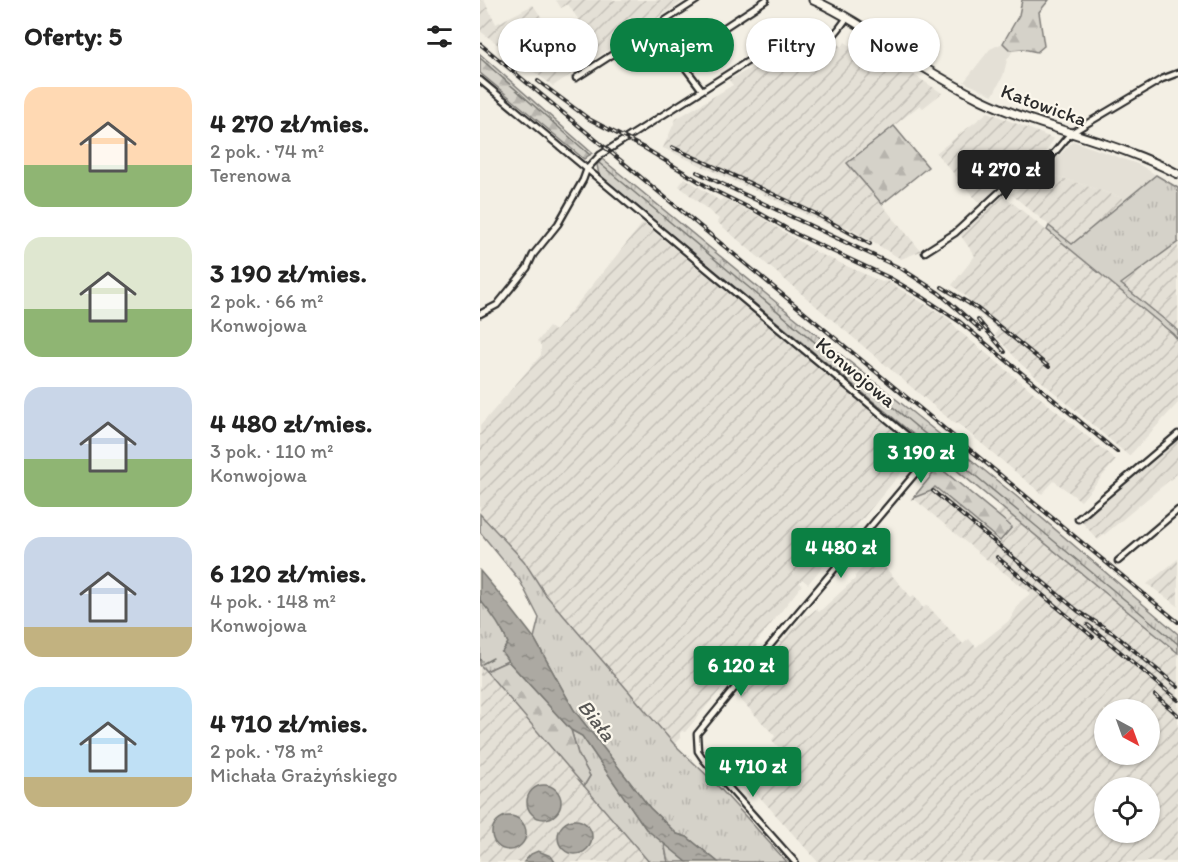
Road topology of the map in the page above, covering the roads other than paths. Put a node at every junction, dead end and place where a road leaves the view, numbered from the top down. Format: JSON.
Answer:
{"nodes":[{"id":1,"x":697,"y":0,"type":"edge"},
{"id":2,"x":766,"y":0,"type":"edge"},
{"id":3,"x":813,"y":0,"type":"edge"},
{"id":4,"x":828,"y":3,"type":"edge"},
{"id":5,"x":847,"y":18,"type":"junction"},
{"id":6,"x":1178,"y":73,"type":"edge"},
{"id":7,"x":576,"y":78,"type":"dead end"},
{"id":8,"x":480,"y":80,"type":"edge"},
{"id":9,"x":702,"y":90,"type":"junction"},
{"id":10,"x":1071,"y":133,"type":"junction"},
{"id":11,"x":587,"y":169,"type":"junction"},
{"id":12,"x":1178,"y":174,"type":"edge"},
{"id":13,"x":925,"y":252,"type":"dead end"},
{"id":14,"x":480,"y":314,"type":"edge"},
{"id":15,"x":1178,"y":434,"type":"edge"},
{"id":16,"x":1178,"y":510,"type":"edge"},
{"id":17,"x":1078,"y":519,"type":"dead end"},
{"id":18,"x":1118,"y":561,"type":"dead end"},
{"id":19,"x":795,"y":862,"type":"edge"}],
"edges":[{"from":1,"to":7,"type":"street"},
{"from":2,"to":9,"type":"street"},
{"from":3,"to":4,"type":"street","name":"Katowicka"},
{"from":4,"to":5,"type":"street","name":"Katowicka"},
{"from":5,"to":9,"type":"street"},
{"from":5,"to":10,"type":"street","name":"Katowicka"},
{"from":6,"to":10,"type":"street"},
{"from":8,"to":11,"type":"street","name":"Konwojowa"},
{"from":9,"to":11,"type":"street"},
{"from":10,"to":12,"type":"street","name":"Katowicka"},
{"from":10,"to":13,"type":"street"},
{"from":11,"to":14,"type":"street"},
{"from":11,"to":19,"type":"street","name":"Konwojowa"},
{"from":15,"to":17,"type":"street"},
{"from":16,"to":18,"type":"street"}]}
